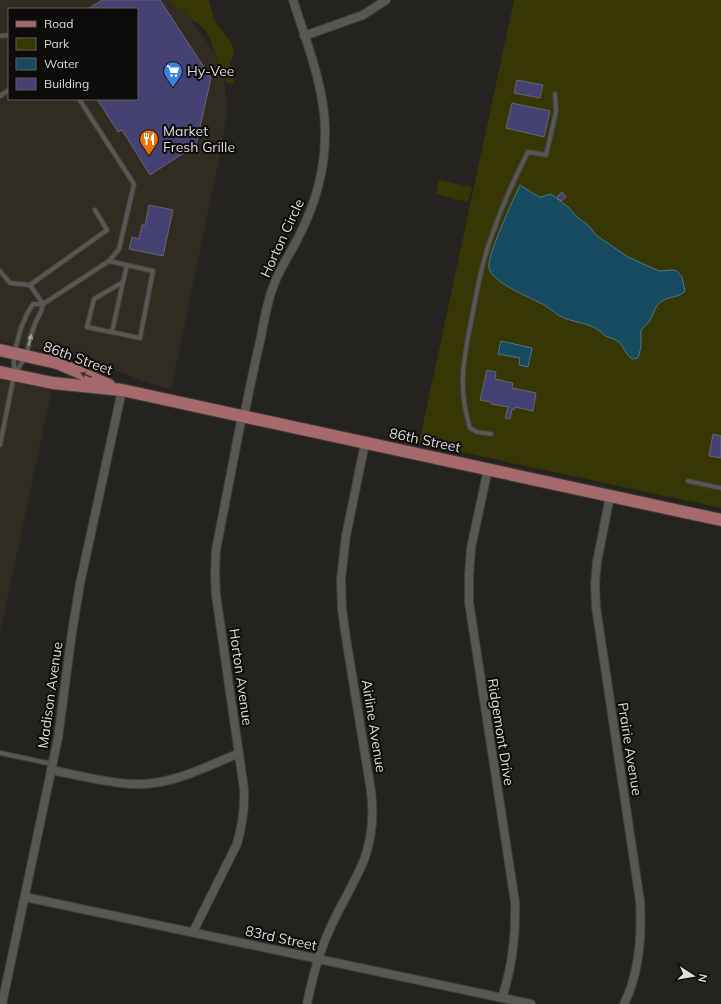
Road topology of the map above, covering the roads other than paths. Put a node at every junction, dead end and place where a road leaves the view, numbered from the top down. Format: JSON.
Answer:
{"nodes":[{"id":1,"x":293,"y":0,"type":"edge"},
{"id":2,"x":386,"y":0,"type":"edge"},
{"id":3,"x":304,"y":36,"type":"junction"},
{"id":4,"x":555,"y":94,"type":"dead end"},
{"id":5,"x":80,"y":100,"type":"edge"},
{"id":6,"x":95,"y":210,"type":"dead end"},
{"id":7,"x":108,"y":260,"type":"junction"},
{"id":8,"x":127,"y":265,"type":"junction"},
{"id":9,"x":0,"y":271,"type":"edge"},
{"id":10,"x":123,"y":282,"type":"junction"},
{"id":11,"x":30,"y":285,"type":"junction"},
{"id":12,"x":43,"y":304,"type":"junction"},
{"id":13,"x":112,"y":332,"type":"junction"},
{"id":14,"x":0,"y":350,"type":"edge"},
{"id":15,"x":20,"y":355,"type":"junction"},
{"id":16,"x":0,"y":372,"type":"edge"},
{"id":17,"x":14,"y":375,"type":"junction"},
{"id":18,"x":122,"y":390,"type":"junction"},
{"id":19,"x":243,"y":416,"type":"junction"},
{"id":20,"x":490,"y":434,"type":"dead end"},
{"id":21,"x":365,"y":443,"type":"junction"},
{"id":22,"x":0,"y":445,"type":"edge"},
{"id":23,"x":488,"y":470,"type":"junction"},
{"id":24,"x":688,"y":481,"type":"dead end"},
{"id":25,"x":721,"y":488,"type":"edge"},
{"id":26,"x":610,"y":496,"type":"junction"},
{"id":27,"x":721,"y":520,"type":"edge"},
{"id":28,"x":0,"y":753,"type":"edge"},
{"id":29,"x":239,"y":753,"type":"junction"},
{"id":30,"x":52,"y":767,"type":"junction"},
{"id":31,"x":25,"y":897,"type":"junction"},
{"id":32,"x":193,"y":932,"type":"junction"},
{"id":33,"x":317,"y":959,"type":"junction"},
{"id":34,"x":502,"y":998,"type":"junction"},
{"id":35,"x":2,"y":1004,"type":"edge"},
{"id":36,"x":307,"y":1004,"type":"edge"},
{"id":37,"x":531,"y":1004,"type":"edge"},
{"id":38,"x":624,"y":1004,"type":"edge"}],
"edges":[{"from":1,"to":3,"type":"street","name":"Horton Circle"},
{"from":2,"to":3,"type":"street"},
{"from":3,"to":19,"type":"street","name":"Horton Circle"},
{"from":4,"to":20,"type":"lane"},
{"from":5,"to":7,"type":"lane"},
{"from":6,"to":11,"type":"lane"},
{"from":7,"to":8,"type":"lane"},
{"from":7,"to":12,"type":"lane"},
{"from":8,"to":10,"type":"lane"},
{"from":8,"to":13,"type":"lane"},
{"from":9,"to":11,"type":"lane"},
{"from":10,"to":13,"type":"lane"},
{"from":10,"to":13,"type":"lane"},
{"from":11,"to":12,"type":"lane"},
{"from":15,"to":12,"type":"lane","one_way":true},
{"from":12,"to":15,"type":"lane"},
{"from":14,"to":15,"type":"main road","name":"86th Street"},
{"from":15,"to":17,"type":"lane"},
{"from":15,"to":17,"type":"lane"},
{"from":18,"to":15,"type":"main road","name":"86th Street","one_way":true},
{"from":16,"to":17,"type":"main road","name":"86th Street"},
{"from":17,"to":18,"type":"main road","name":"86th Street"},
{"from":17,"to":22,"type":"lane"},
{"from":18,"to":19,"type":"main road","name":"86th Street"},
{"from":18,"to":30,"type":"street","name":"Madison Avenue"},
{"from":19,"to":21,"type":"main road","name":"86th Street"},
{"from":19,"to":29,"type":"street","name":"Horton Avenue"},
{"from":21,"to":23,"type":"main road","name":"86th Street"},
{"from":21,"to":33,"type":"street","name":"Airline Avenue"},
{"from":23,"to":26,"type":"main road","name":"86th Street"},
{"from":23,"to":34,"type":"street","name":"Ridgemont Drive"},
{"from":24,"to":25,"type":"lane"},
{"from":26,"to":27,"type":"main road","name":"86th Street"},
{"from":26,"to":38,"type":"street","name":"Prairie Avenue"},
{"from":28,"to":30,"type":"lane"},
{"from":29,"to":30,"type":"street"},
{"from":29,"to":32,"type":"street","name":"Horton Avenue"},
{"from":30,"to":31,"type":"street","name":"Madison Avenue"},
{"from":31,"to":32,"type":"street","name":"83rd Street"},
{"from":31,"to":35,"type":"street","name":"Madison Avenue"},
{"from":32,"to":33,"type":"street","name":"83rd Street"},
{"from":33,"to":34,"type":"street","name":"83rd Street"},
{"from":33,"to":36,"type":"street","name":"Airline Avenue"},
{"from":34,"to":37,"type":"street","name":"83rd Street"}]}
